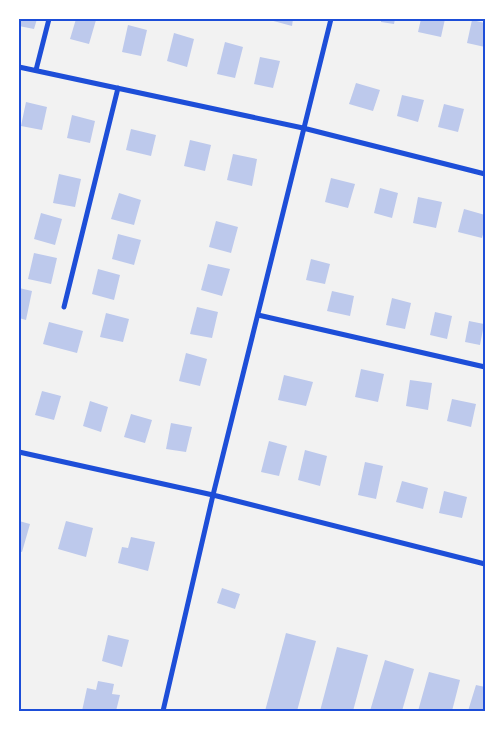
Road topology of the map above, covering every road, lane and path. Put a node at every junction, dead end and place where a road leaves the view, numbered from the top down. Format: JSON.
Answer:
{"nodes":[{"id":1,"x":49,"y":19,"type":"edge"},
{"id":2,"x":331,"y":19,"type":"edge"},
{"id":3,"x":19,"y":67,"type":"edge"},
{"id":4,"x":36,"y":70,"type":"junction"},
{"id":5,"x":118,"y":88,"type":"junction"},
{"id":6,"x":303,"y":128,"type":"junction"},
{"id":7,"x":485,"y":174,"type":"edge"},
{"id":8,"x":64,"y":307,"type":"dead end"},
{"id":9,"x":258,"y":315,"type":"junction"},
{"id":10,"x":485,"y":368,"type":"edge"},
{"id":11,"x":19,"y":452,"type":"edge"},
{"id":12,"x":213,"y":495,"type":"junction"},
{"id":13,"x":485,"y":564,"type":"edge"},
{"id":14,"x":163,"y":711,"type":"edge"}],
"edges":[{"from":1,"to":4,"type":"street"},
{"from":2,"to":6,"type":"street"},
{"from":3,"to":4,"type":"street"},
{"from":4,"to":5,"type":"street"},
{"from":5,"to":6,"type":"street"},
{"from":5,"to":8,"type":"street"},
{"from":6,"to":7,"type":"street"},
{"from":6,"to":9,"type":"street"},
{"from":9,"to":10,"type":"street"},
{"from":9,"to":12,"type":"street"},
{"from":11,"to":12,"type":"street"},
{"from":12,"to":13,"type":"street"},
{"from":12,"to":14,"type":"street"}]}
